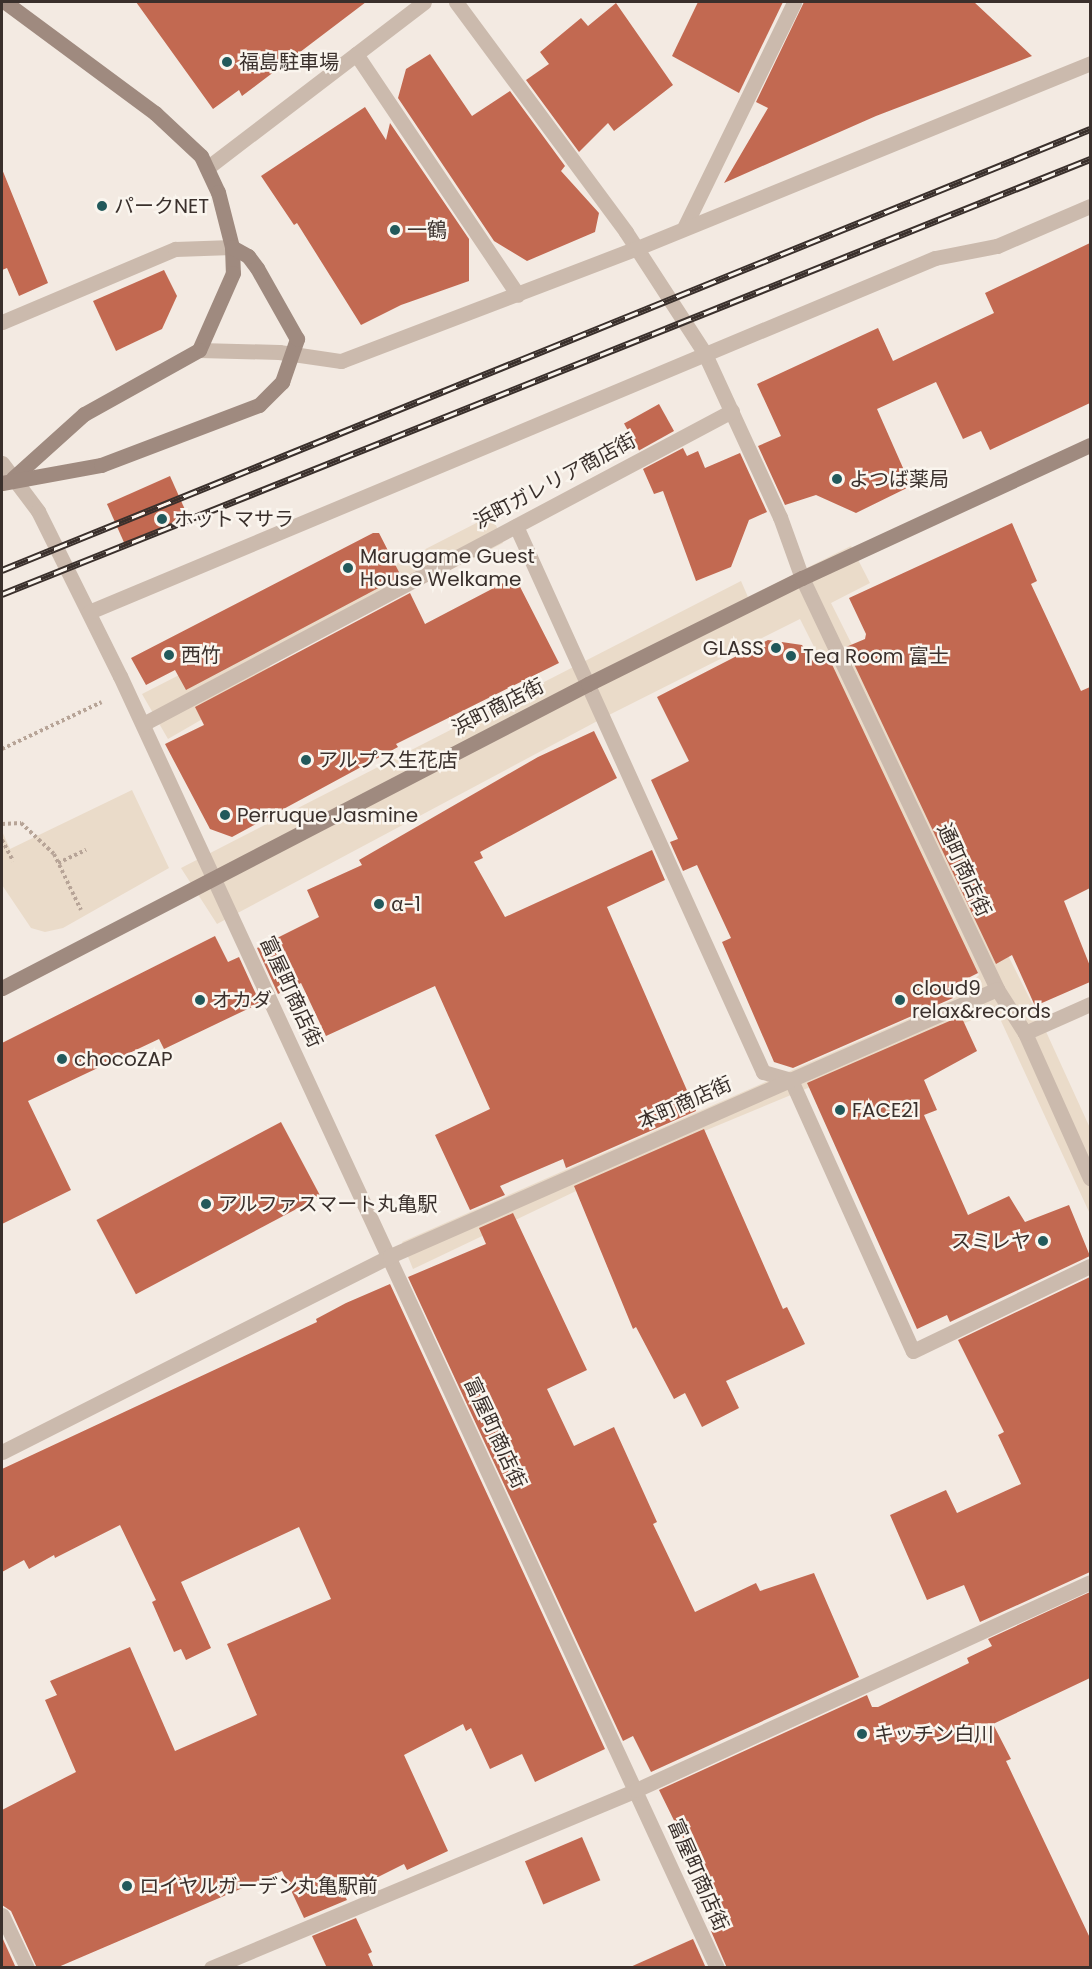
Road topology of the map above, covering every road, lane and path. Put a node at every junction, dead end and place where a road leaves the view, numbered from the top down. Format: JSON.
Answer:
{"nodes":[{"id":1,"x":5,"y":2,"type":"edge"},
{"id":2,"x":424,"y":2,"type":"edge"},
{"id":3,"x":456,"y":2,"type":"edge"},
{"id":4,"x":794,"y":2,"type":"edge"},
{"id":5,"x":356,"y":54,"type":"junction"},
{"id":6,"x":1090,"y":63,"type":"edge"},
{"id":7,"x":207,"y":168,"type":"junction"},
{"id":8,"x":1090,"y":206,"type":"edge"},
{"id":9,"x":684,"y":228,"type":"junction"},
{"id":10,"x":232,"y":247,"type":"junction"},
{"id":11,"x":635,"y":249,"type":"junction"},
{"id":12,"x":518,"y":295,"type":"junction"},
{"id":13,"x":2,"y":322,"type":"edge"},
{"id":14,"x":199,"y":350,"type":"junction"},
{"id":15,"x":704,"y":352,"type":"junction"},
{"id":16,"x":294,"y":354,"type":"junction"},
{"id":17,"x":732,"y":411,"type":"junction"},
{"id":18,"x":1090,"y":445,"type":"edge"},
{"id":19,"x":2,"y":463,"type":"edge"},
{"id":20,"x":7,"y":480,"type":"edge"},
{"id":21,"x":516,"y":526,"type":"junction"},
{"id":22,"x":802,"y":578,"type":"junction"},
{"id":23,"x":89,"y":612,"type":"junction"},
{"id":24,"x":588,"y":684,"type":"junction"},
{"id":25,"x":127,"y":691,"type":"junction"},
{"id":26,"x":143,"y":724,"type":"junction"},
{"id":27,"x":2,"y":749,"type":"edge"},
{"id":28,"x":2,"y":824,"type":"edge"},
{"id":29,"x":2,"y":840,"type":"edge"},
{"id":30,"x":86,"y":850,"type":"dead end"},
{"id":31,"x":13,"y":861,"type":"dead end"},
{"id":32,"x":58,"y":863,"type":"junction"},
{"id":33,"x":215,"y":877,"type":"junction"},
{"id":34,"x":81,"y":910,"type":"dead end"},
{"id":35,"x":2,"y":988,"type":"edge"},
{"id":36,"x":997,"y":989,"type":"junction"},
{"id":37,"x":1090,"y":1004,"type":"edge"},
{"id":38,"x":1025,"y":1033,"type":"junction"},
{"id":39,"x":791,"y":1080,"type":"junction"},
{"id":40,"x":1090,"y":1178,"type":"edge"},
{"id":41,"x":390,"y":1256,"type":"junction"},
{"id":42,"x":1090,"y":1266,"type":"edge"},
{"id":43,"x":2,"y":1452,"type":"edge"},
{"id":44,"x":1090,"y":1582,"type":"edge"},
{"id":45,"x":636,"y":1790,"type":"junction"},
{"id":46,"x":2,"y":1915,"type":"edge"},
{"id":47,"x":27,"y":1968,"type":"edge"},
{"id":48,"x":211,"y":1968,"type":"edge"},
{"id":49,"x":717,"y":1968,"type":"edge"}],
"edges":[{"from":1,"to":7,"type":"street"},
{"from":2,"to":5,"type":"street"},
{"from":3,"to":11,"type":"street","name":"通町商店街"},
{"from":4,"to":9,"type":"street"},
{"from":5,"to":7,"type":"street"},
{"from":5,"to":12,"type":"street"},
{"from":6,"to":9,"type":"street"},
{"from":7,"to":10,"type":"street"},
{"from":8,"to":15,"type":"street"},
{"from":9,"to":11,"type":"street"},
{"from":10,"to":13,"type":"street"},
{"from":10,"to":14,"type":"street"},
{"from":10,"to":16,"type":"street"},
{"from":11,"to":12,"type":"street"},
{"from":11,"to":15,"type":"street","name":"通町商店街"},
{"from":12,"to":16,"type":"street"},
{"from":14,"to":16,"type":"street"},
{"from":14,"to":20,"type":"street"},
{"from":15,"to":17,"type":"street","name":"通町商店街"},
{"from":15,"to":23,"type":"street"},
{"from":16,"to":20,"type":"street"},
{"from":17,"to":21,"type":"street","name":"浜町ガレリア商店街"},
{"from":17,"to":22,"type":"street","name":"通町商店街"},
{"from":18,"to":22,"type":"street","name":"浜町商店街"},
{"from":19,"to":20,"type":"street","name":"富屋町商店街"},
{"from":20,"to":23,"type":"street","name":"富屋町商店街"},
{"from":21,"to":24,"type":"street"},
{"from":21,"to":26,"type":"street","name":"浜町ガレリア商店街"},
{"from":22,"to":24,"type":"street","name":"浜町商店街"},
{"from":22,"to":36,"type":"street","name":"通町商店街"},
{"from":23,"to":25,"type":"street","name":"富屋町商店街"},
{"from":24,"to":33,"type":"street","name":"浜町商店街"},
{"from":24,"to":39,"type":"street"},
{"from":25,"to":26,"type":"street","name":"富屋町商店街"},
{"from":25,"to":27,"type":"path"},
{"from":26,"to":33,"type":"street","name":"富屋町商店街"},
{"from":28,"to":32,"type":"path"},
{"from":29,"to":31,"type":"path"},
{"from":30,"to":32,"type":"path"},
{"from":32,"to":34,"type":"path"},
{"from":33,"to":35,"type":"street","name":"浜町商店街"},
{"from":33,"to":41,"type":"street","name":"富屋町商店街"},
{"from":36,"to":38,"type":"street","name":"通町商店街"},
{"from":36,"to":39,"type":"street","name":"本町商店街"},
{"from":37,"to":38,"type":"street"},
{"from":38,"to":40,"type":"street","name":"通町商店街"},
{"from":39,"to":41,"type":"street","name":"本町商店街"},
{"from":39,"to":42,"type":"street"},
{"from":41,"to":43,"type":"street","name":"本町商店街"},
{"from":41,"to":45,"type":"street","name":"富屋町商店街"},
{"from":44,"to":45,"type":"street"},
{"from":45,"to":48,"type":"street"},
{"from":45,"to":49,"type":"street","name":"富屋町商店街"},
{"from":46,"to":47,"type":"street"}]}
